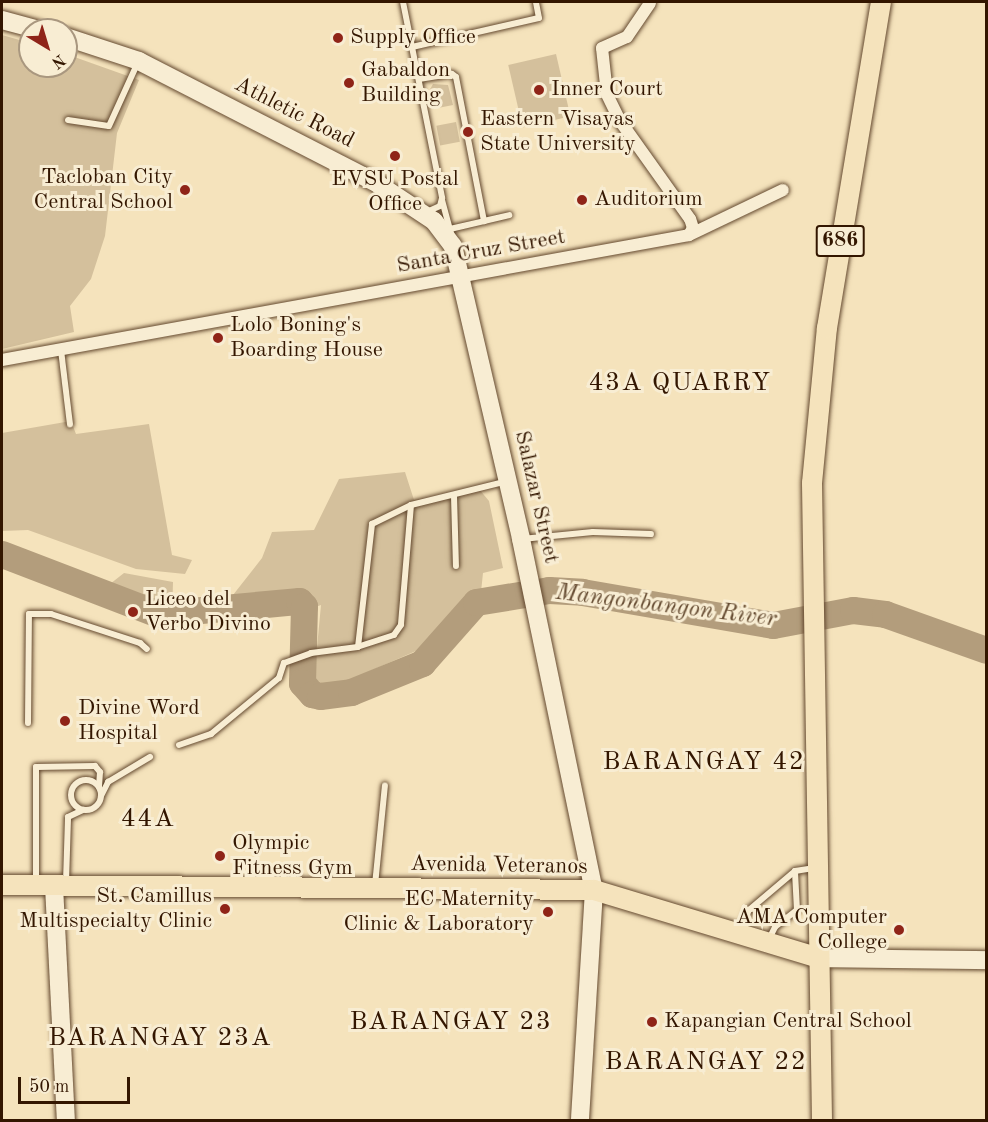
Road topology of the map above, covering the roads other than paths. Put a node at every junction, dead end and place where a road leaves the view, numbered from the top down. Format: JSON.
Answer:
{"nodes":[{"id":1,"x":403,"y":2,"type":"edge"},
{"id":2,"x":536,"y":2,"type":"edge"},
{"id":3,"x":881,"y":2,"type":"edge"},
{"id":4,"x":650,"y":3,"type":"edge"},
{"id":5,"x":2,"y":20,"type":"edge"},
{"id":6,"x":18,"y":24,"type":"edge"},
{"id":7,"x":78,"y":41,"type":"edge"},
{"id":8,"x":412,"y":47,"type":"junction"},
{"id":9,"x":139,"y":61,"type":"junction"},
{"id":10,"x":418,"y":80,"type":"junction"},
{"id":11,"x":68,"y":120,"type":"dead end"},
{"id":12,"x":783,"y":190,"type":"dead end"},
{"id":13,"x":442,"y":196,"type":"junction"},
{"id":14,"x":423,"y":212,"type":"junction"},
{"id":15,"x":509,"y":215,"type":"dead end"},
{"id":16,"x":484,"y":221,"type":"junction"},
{"id":17,"x":689,"y":235,"type":"junction"},
{"id":18,"x":452,"y":237,"type":"junction"},
{"id":19,"x":460,"y":278,"type":"junction"},
{"id":20,"x":61,"y":349,"type":"junction"},
{"id":21,"x":2,"y":360,"type":"edge"},
{"id":22,"x":70,"y":424,"type":"dead end"},
{"id":23,"x":508,"y":481,"type":"junction"},
{"id":24,"x":454,"y":496,"type":"junction"},
{"id":25,"x":411,"y":505,"type":"junction"},
{"id":26,"x":651,"y":534,"type":"dead end"},
{"id":27,"x":521,"y":539,"type":"junction"},
{"id":28,"x":456,"y":566,"type":"dead end"},
{"id":29,"x":358,"y":647,"type":"junction"},
{"id":30,"x":147,"y":650,"type":"dead end"},
{"id":31,"x":28,"y":723,"type":"dead end"},
{"id":32,"x":179,"y":745,"type":"dead end"},
{"id":33,"x":150,"y":756,"type":"dead end"},
{"id":34,"x":385,"y":785,"type":"dead end"},
{"id":35,"x":99,"y":787,"type":"junction"},
{"id":36,"x":101,"y":796,"type":"junction"},
{"id":37,"x":83,"y":810,"type":"junction"},
{"id":38,"x":818,"y":867,"type":"junction"},
{"id":39,"x":795,"y":871,"type":"junction"},
{"id":40,"x":2,"y":885,"type":"edge"},
{"id":41,"x":52,"y":886,"type":"junction"},
{"id":42,"x":374,"y":888,"type":"junction"},
{"id":43,"x":594,"y":890,"type":"junction"},
{"id":44,"x":739,"y":934,"type":"junction"},
{"id":45,"x":768,"y":943,"type":"junction"},
{"id":46,"x":797,"y":952,"type":"junction"},
{"id":47,"x":819,"y":958,"type":"junction"},
{"id":48,"x":987,"y":960,"type":"edge"},
{"id":49,"x":820,"y":993,"type":"junction"},
{"id":50,"x":66,"y":1120,"type":"edge"},
{"id":51,"x":580,"y":1120,"type":"edge"},
{"id":52,"x":822,"y":1120,"type":"edge"}],
"edges":[{"from":1,"to":8,"type":"lane"},
{"from":2,"to":8,"type":"lane"},
{"from":3,"to":38,"type":"main road","number":"686"},
{"from":4,"to":17,"type":"street"},
{"from":5,"to":6,"type":"street"},
{"from":7,"to":9,"type":"street","name":"Athletic Road"},
{"from":8,"to":10,"type":"lane"},
{"from":9,"to":11,"type":"lane"},
{"from":9,"to":14,"type":"street","name":"Athletic Road"},
{"from":10,"to":13,"type":"lane"},
{"from":10,"to":16,"type":"lane"},
{"from":12,"to":17,"type":"street","name":"Santa Cruz Street"},
{"from":13,"to":14,"type":"lane"},
{"from":13,"to":18,"type":"lane"},
{"from":14,"to":18,"type":"street","name":"Athletic Road"},
{"from":15,"to":16,"type":"lane"},
{"from":16,"to":18,"type":"lane"},
{"from":17,"to":19,"type":"street","name":"Santa Cruz Street"},
{"from":18,"to":19,"type":"street","name":"Athletic Road"},
{"from":19,"to":20,"type":"street","name":"Santa Cruz Street"},
{"from":19,"to":23,"type":"street","name":"Salazar Street"},
{"from":20,"to":21,"type":"street","name":"Santa Cruz Street"},
{"from":20,"to":22,"type":"lane"},
{"from":23,"to":24,"type":"lane"},
{"from":23,"to":27,"type":"street","name":"Salazar Street"},
{"from":24,"to":25,"type":"lane"},
{"from":24,"to":28,"type":"lane"},
{"from":25,"to":29,"type":"lane"},
{"from":25,"to":29,"type":"lane"},
{"from":26,"to":27,"type":"lane"},
{"from":27,"to":43,"type":"street","name":"Salazar Street"},
{"from":29,"to":32,"type":"lane"},
{"from":30,"to":31,"type":"lane"},
{"from":33,"to":36,"type":"lane"},
{"from":34,"to":42,"type":"lane"},
{"from":35,"to":36,"type":"lane"},
{"from":35,"to":37,"type":"lane"},
{"from":35,"to":41,"type":"lane"},
{"from":36,"to":37,"type":"lane"},
{"from":37,"to":41,"type":"lane"},
{"from":38,"to":39,"type":"lane"},
{"from":38,"to":47,"type":"main road","number":"686"},
{"from":39,"to":44,"type":"lane"},
{"from":39,"to":45,"type":"lane"},
{"from":40,"to":41,"type":"main road","name":"Avenida Veteranos"},
{"from":41,"to":42,"type":"main road","name":"Avenida Veteranos"},
{"from":41,"to":50,"type":"street"},
{"from":42,"to":43,"type":"main road","name":"Avenida Veteranos"},
{"from":43,"to":44,"type":"main road","name":"Avenida Veteranos"},
{"from":43,"to":51,"type":"street","name":"Salazar Street"},
{"from":44,"to":45,"type":"main road","name":"Avenida Veteranos"},
{"from":45,"to":46,"type":"main road","name":"Avenida Veteranos"},
{"from":46,"to":47,"type":"main road","name":"Avenida Veteranos"},
{"from":46,"to":49,"type":"main road"},
{"from":47,"to":48,"type":"street","name":"Avenida Veteranos"},
{"from":47,"to":49,"type":"main road","number":"686"},
{"from":49,"to":52,"type":"main road","number":"686"}]}
